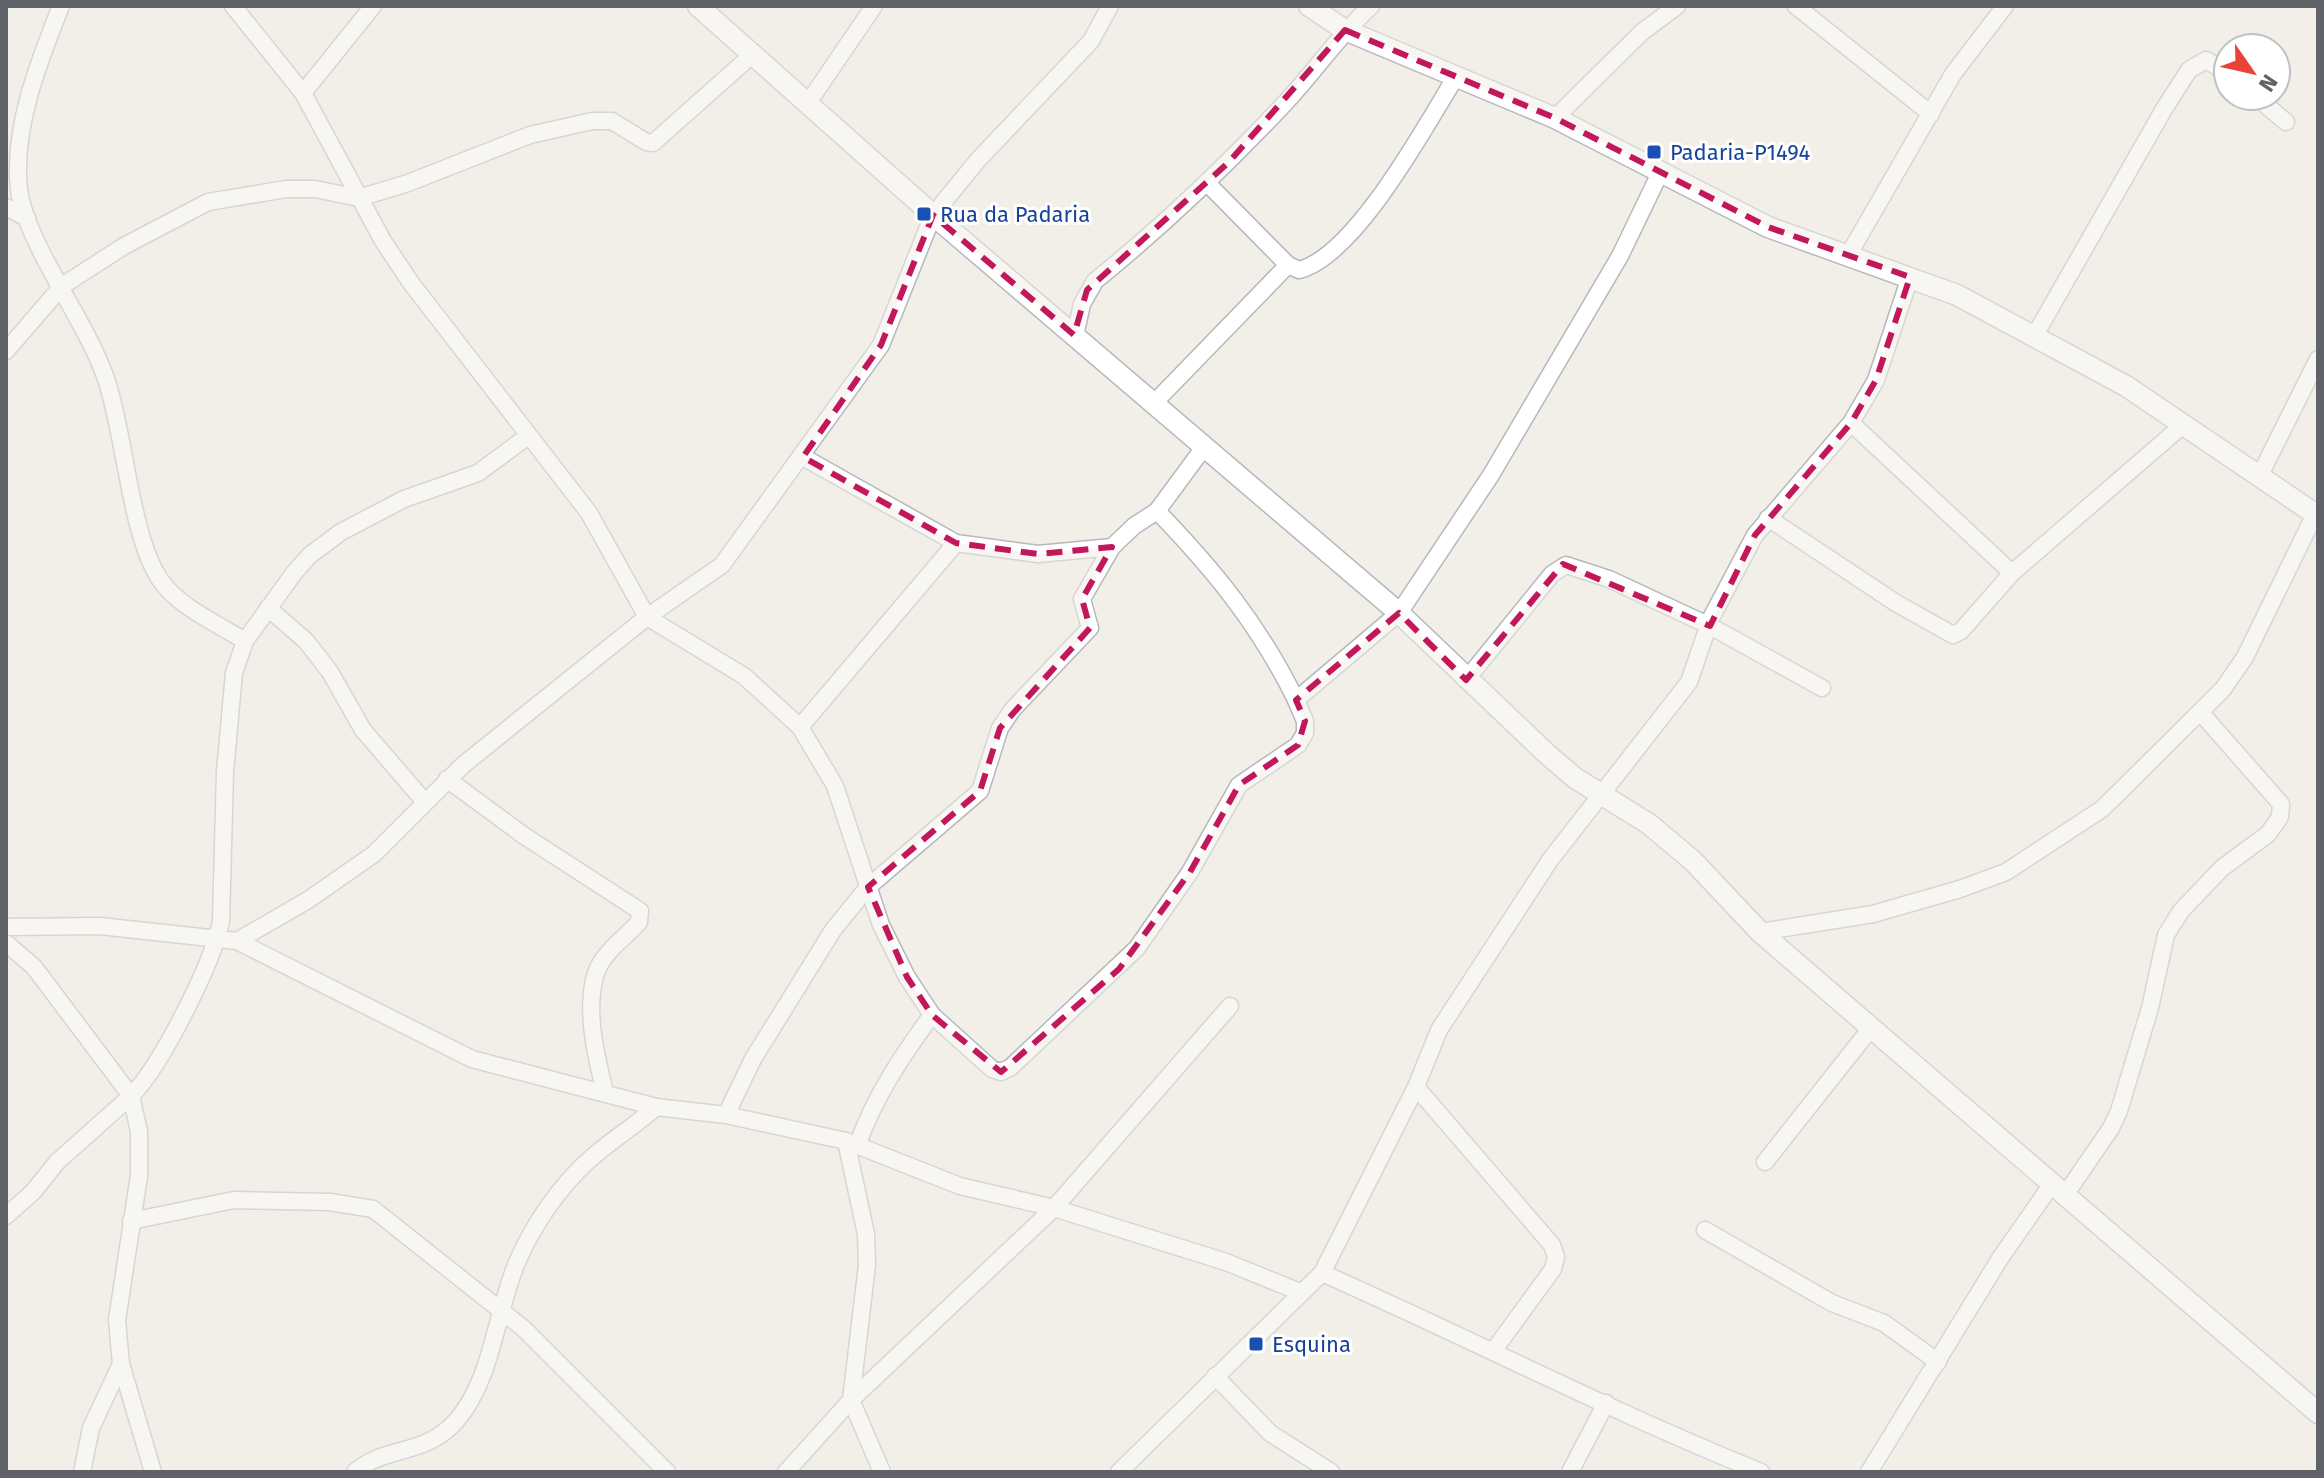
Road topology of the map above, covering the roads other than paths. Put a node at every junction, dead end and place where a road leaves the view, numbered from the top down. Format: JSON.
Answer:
{"nodes":[{"id":1,"x":233,"y":6,"type":"edge"},
{"id":2,"x":373,"y":6,"type":"edge"},
{"id":3,"x":698,"y":6,"type":"edge"},
{"id":4,"x":874,"y":6,"type":"edge"},
{"id":5,"x":1110,"y":6,"type":"edge"},
{"id":6,"x":1309,"y":6,"type":"edge"},
{"id":7,"x":1371,"y":6,"type":"edge"},
{"id":8,"x":1677,"y":6,"type":"edge"},
{"id":9,"x":1796,"y":6,"type":"edge"},
{"id":10,"x":2005,"y":6,"type":"edge"},
{"id":11,"x":60,"y":7,"type":"edge"},
{"id":12,"x":1345,"y":30,"type":"junction"},
{"id":13,"x":752,"y":55,"type":"junction"},
{"id":14,"x":2212,"y":64,"type":"edge"},
{"id":15,"x":1455,"y":78,"type":"junction"},
{"id":16,"x":303,"y":93,"type":"junction"},
{"id":17,"x":808,"y":103,"type":"junction"},
{"id":18,"x":2274,"y":112,"type":"edge"},
{"id":19,"x":1931,"y":114,"type":"junction"},
{"id":20,"x":1555,"y":118,"type":"junction"},
{"id":21,"x":2286,"y":122,"type":"dead end"},
{"id":22,"x":1660,"y":173,"type":"junction"},
{"id":23,"x":1207,"y":183,"type":"junction"},
{"id":24,"x":359,"y":198,"type":"junction"},
{"id":25,"x":6,"y":207,"type":"edge"},
{"id":26,"x":933,"y":215,"type":"junction"},
{"id":27,"x":27,"y":218,"type":"junction"},
{"id":28,"x":1849,"y":254,"type":"junction"},
{"id":29,"x":1288,"y":265,"type":"junction"},
{"id":30,"x":1910,"y":277,"type":"junction"},
{"id":31,"x":62,"y":286,"type":"junction"},
{"id":32,"x":2035,"y":335,"type":"junction"},
{"id":33,"x":1075,"y":336,"type":"junction"},
{"id":34,"x":6,"y":351,"type":"edge"},
{"id":35,"x":2318,"y":359,"type":"edge"},
{"id":36,"x":1154,"y":403,"type":"junction"},
{"id":37,"x":1851,"y":423,"type":"junction"},
{"id":38,"x":2183,"y":425,"type":"junction"},
{"id":39,"x":528,"y":436,"type":"junction"},
{"id":40,"x":1205,"y":446,"type":"junction"},
{"id":41,"x":803,"y":457,"type":"junction"},
{"id":42,"x":2260,"y":475,"type":"junction"},
{"id":43,"x":1157,"y":511,"type":"junction"},
{"id":44,"x":2316,"y":515,"type":"edge"},
{"id":45,"x":1768,"y":518,"type":"junction"},
{"id":46,"x":956,"y":543,"type":"junction"},
{"id":47,"x":1112,"y":547,"type":"junction"},
{"id":48,"x":2012,"y":573,"type":"junction"},
{"id":49,"x":268,"y":608,"type":"junction"},
{"id":50,"x":1399,"y":613,"type":"junction"},
{"id":51,"x":647,"y":617,"type":"junction"},
{"id":52,"x":1710,"y":626,"type":"junction"},
{"id":53,"x":245,"y":641,"type":"junction"},
{"id":54,"x":1466,"y":680,"type":"junction"},
{"id":55,"x":1822,"y":688,"type":"dead end"},
{"id":56,"x":1296,"y":700,"type":"junction"},
{"id":57,"x":2201,"y":713,"type":"junction"},
{"id":58,"x":800,"y":727,"type":"junction"},
{"id":59,"x":447,"y":779,"type":"junction"},
{"id":60,"x":1602,"y":792,"type":"junction"},
{"id":61,"x":424,"y":801,"type":"junction"},
{"id":62,"x":868,"y":887,"type":"junction"},
{"id":63,"x":6,"y":927,"type":"edge"},
{"id":64,"x":1760,"y":932,"type":"junction"},
{"id":65,"x":217,"y":940,"type":"junction"},
{"id":66,"x":237,"y":941,"type":"junction"},
{"id":67,"x":6,"y":943,"type":"edge"},
{"id":68,"x":1230,"y":1006,"type":"dead end"},
{"id":69,"x":932,"y":1015,"type":"junction"},
{"id":70,"x":1871,"y":1028,"type":"junction"},
{"id":71,"x":1416,"y":1087,"type":"junction"},
{"id":72,"x":605,"y":1092,"type":"junction"},
{"id":73,"x":131,"y":1096,"type":"junction"},
{"id":74,"x":656,"y":1107,"type":"junction"},
{"id":75,"x":726,"y":1115,"type":"junction"},
{"id":76,"x":852,"y":1144,"type":"junction"},
{"id":77,"x":1765,"y":1162,"type":"dead end"},
{"id":78,"x":2058,"y":1189,"type":"junction"},
{"id":79,"x":1054,"y":1208,"type":"junction"},
{"id":80,"x":6,"y":1216,"type":"edge"},
{"id":81,"x":131,"y":1221,"type":"junction"},
{"id":82,"x":1705,"y":1230,"type":"dead end"},
{"id":83,"x":1322,"y":1273,"type":"junction"},
{"id":84,"x":1300,"y":1292,"type":"junction"},
{"id":85,"x":500,"y":1308,"type":"junction"},
{"id":86,"x":1494,"y":1350,"type":"junction"},
{"id":87,"x":1938,"y":1362,"type":"junction"},
{"id":88,"x":121,"y":1364,"type":"junction"},
{"id":89,"x":1215,"y":1376,"type":"junction"},
{"id":90,"x":851,"y":1400,"type":"junction"},
{"id":91,"x":1606,"y":1403,"type":"junction"},
{"id":92,"x":2318,"y":1413,"type":"edge"},
{"id":93,"x":82,"y":1472,"type":"edge"},
{"id":94,"x":153,"y":1472,"type":"edge"},
{"id":95,"x":355,"y":1472,"type":"edge"},
{"id":96,"x":667,"y":1472,"type":"edge"},
{"id":97,"x":786,"y":1472,"type":"edge"},
{"id":98,"x":882,"y":1472,"type":"edge"},
{"id":99,"x":1119,"y":1472,"type":"edge"},
{"id":100,"x":1331,"y":1472,"type":"edge"},
{"id":101,"x":1570,"y":1472,"type":"edge"},
{"id":102,"x":1761,"y":1472,"type":"edge"},
{"id":103,"x":1869,"y":1472,"type":"edge"}],
"edges":[{"from":1,"to":16,"type":"street"},
{"from":2,"to":16,"type":"street"},
{"from":3,"to":13,"type":"street"},
{"from":4,"to":17,"type":"street"},
{"from":5,"to":26,"type":"street"},
{"from":6,"to":12,"type":"street"},
{"from":7,"to":12,"type":"street"},
{"from":8,"to":20,"type":"street"},
{"from":9,"to":19,"type":"street"},
{"from":10,"to":19,"type":"street"},
{"from":11,"to":27,"type":"street"},
{"from":12,"to":15,"type":"street"},
{"from":12,"to":23,"type":"street"},
{"from":13,"to":17,"type":"street"},
{"from":13,"to":24,"type":"street"},
{"from":14,"to":32,"type":"street"},
{"from":15,"to":20,"type":"street"},
{"from":15,"to":29,"type":"street"},
{"from":16,"to":24,"type":"street"},
{"from":17,"to":26,"type":"street"},
{"from":18,"to":21,"type":"street"},
{"from":19,"to":28,"type":"street"},
{"from":20,"to":22,"type":"street"},
{"from":22,"to":28,"type":"street"},
{"from":22,"to":50,"type":"street"},
{"from":23,"to":29,"type":"street"},
{"from":23,"to":33,"type":"street"},
{"from":24,"to":31,"type":"street"},
{"from":24,"to":39,"type":"street"},
{"from":25,"to":27,"type":"street"},
{"from":26,"to":33,"type":"street"},
{"from":26,"to":41,"type":"street"},
{"from":27,"to":31,"type":"street"},
{"from":28,"to":30,"type":"street"},
{"from":29,"to":36,"type":"street"},
{"from":30,"to":32,"type":"street"},
{"from":30,"to":37,"type":"street"},
{"from":31,"to":34,"type":"street"},
{"from":31,"to":53,"type":"street"},
{"from":32,"to":38,"type":"street"},
{"from":33,"to":36,"type":"street"},
{"from":35,"to":42,"type":"street"},
{"from":36,"to":40,"type":"street"},
{"from":37,"to":45,"type":"street"},
{"from":37,"to":48,"type":"street"},
{"from":38,"to":42,"type":"street"},
{"from":38,"to":48,"type":"street"},
{"from":39,"to":49,"type":"street"},
{"from":39,"to":51,"type":"street"},
{"from":40,"to":43,"type":"street"},
{"from":40,"to":50,"type":"street"},
{"from":41,"to":46,"type":"street"},
{"from":41,"to":51,"type":"street"},
{"from":42,"to":44,"type":"street"},
{"from":43,"to":47,"type":"street"},
{"from":43,"to":56,"type":"street"},
{"from":44,"to":57,"type":"street"},
{"from":45,"to":48,"type":"street"},
{"from":45,"to":52,"type":"street"},
{"from":46,"to":47,"type":"street"},
{"from":46,"to":58,"type":"street"},
{"from":47,"to":62,"type":"street"},
{"from":49,"to":53,"type":"street"},
{"from":49,"to":61,"type":"street"},
{"from":50,"to":54,"type":"street"},
{"from":50,"to":56,"type":"street"},
{"from":51,"to":58,"type":"street"},
{"from":51,"to":59,"type":"street"},
{"from":52,"to":54,"type":"street"},
{"from":52,"to":55,"type":"street"},
{"from":52,"to":60,"type":"street"},
{"from":53,"to":65,"type":"street"},
{"from":54,"to":60,"type":"street"},
{"from":56,"to":69,"type":"street"},
{"from":57,"to":64,"type":"street"},
{"from":57,"to":78,"type":"street"},
{"from":58,"to":62,"type":"street"},
{"from":59,"to":61,"type":"street"},
{"from":59,"to":72,"type":"street"},
{"from":60,"to":64,"type":"street"},
{"from":60,"to":71,"type":"street"},
{"from":61,"to":66,"type":"street"},
{"from":62,"to":69,"type":"street"},
{"from":62,"to":75,"type":"street"},
{"from":63,"to":65,"type":"street"},
{"from":64,"to":70,"type":"street"},
{"from":65,"to":66,"type":"street"},
{"from":65,"to":73,"type":"street"},
{"from":66,"to":72,"type":"street"},
{"from":67,"to":73,"type":"street"},
{"from":68,"to":79,"type":"street"},
{"from":69,"to":76,"type":"street"},
{"from":70,"to":77,"type":"street"},
{"from":70,"to":78,"type":"street"},
{"from":71,"to":83,"type":"street"},
{"from":71,"to":86,"type":"street"},
{"from":72,"to":74,"type":"street"},
{"from":73,"to":80,"type":"street"},
{"from":73,"to":81,"type":"street"},
{"from":74,"to":75,"type":"street"},
{"from":74,"to":85,"type":"street"},
{"from":75,"to":76,"type":"street"},
{"from":76,"to":79,"type":"street"},
{"from":76,"to":90,"type":"street"},
{"from":78,"to":87,"type":"street"},
{"from":78,"to":92,"type":"street"},
{"from":79,"to":84,"type":"street"},
{"from":79,"to":90,"type":"street"},
{"from":81,"to":85,"type":"street"},
{"from":81,"to":88,"type":"street"},
{"from":82,"to":87,"type":"street"},
{"from":83,"to":84,"type":"street"},
{"from":83,"to":86,"type":"street"},
{"from":84,"to":89,"type":"street"},
{"from":85,"to":95,"type":"street"},
{"from":85,"to":96,"type":"street"},
{"from":86,"to":91,"type":"street"},
{"from":87,"to":103,"type":"street"},
{"from":88,"to":93,"type":"street"},
{"from":88,"to":94,"type":"street"},
{"from":89,"to":99,"type":"street"},
{"from":89,"to":100,"type":"street"},
{"from":90,"to":97,"type":"street"},
{"from":90,"to":98,"type":"street"},
{"from":91,"to":101,"type":"street"},
{"from":91,"to":102,"type":"street"}]}
